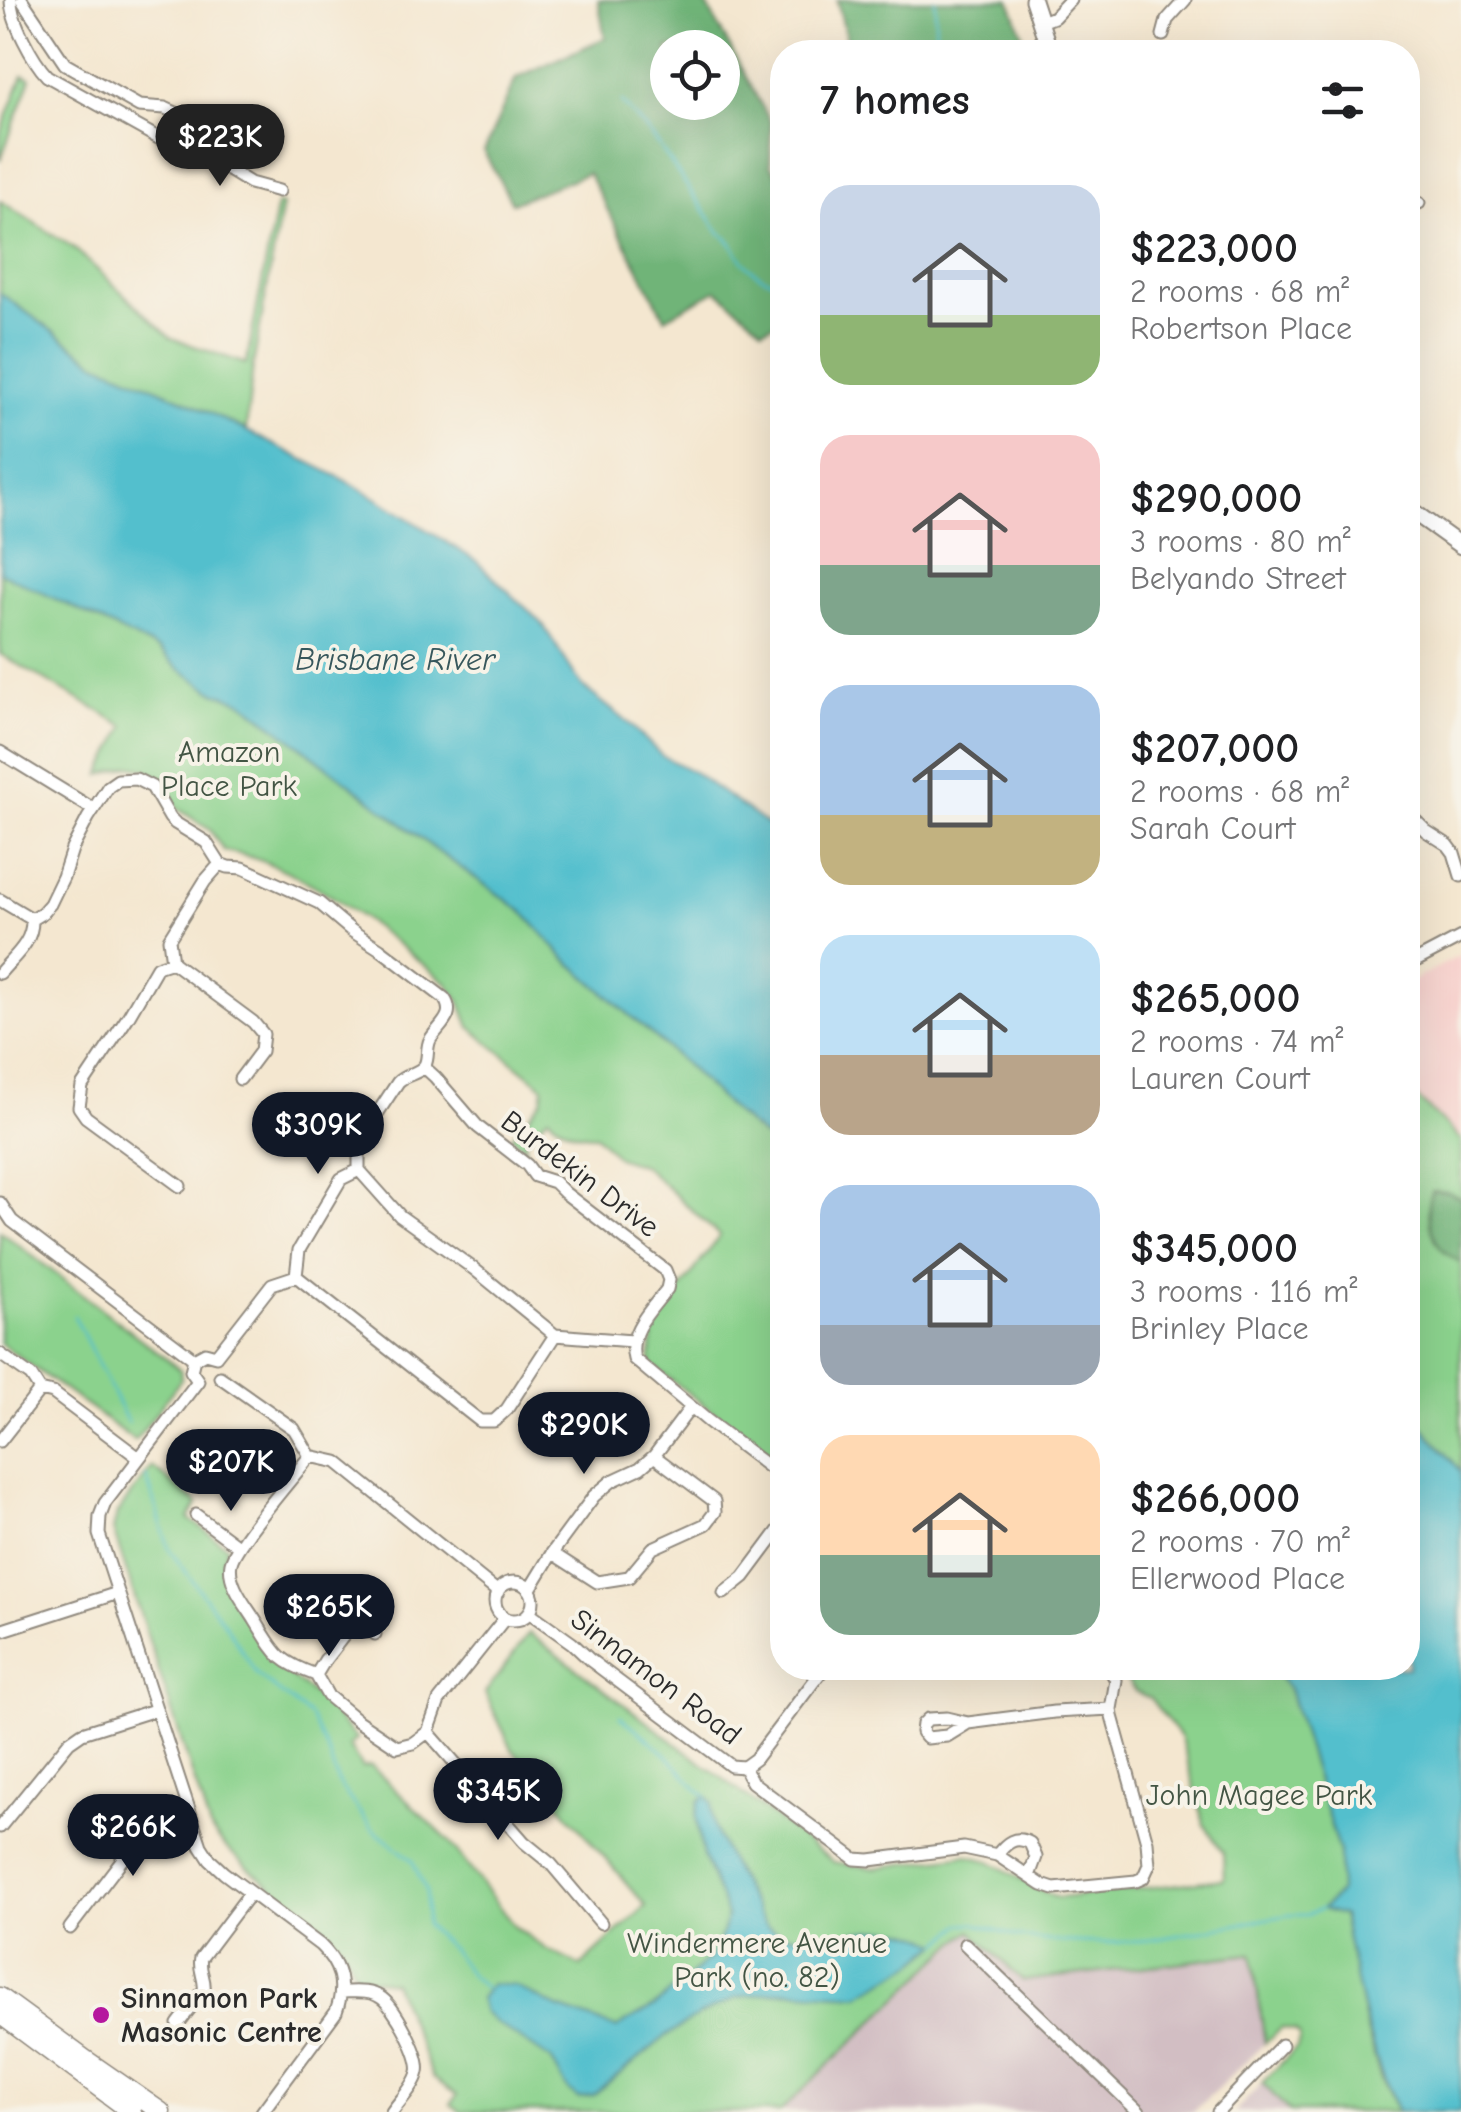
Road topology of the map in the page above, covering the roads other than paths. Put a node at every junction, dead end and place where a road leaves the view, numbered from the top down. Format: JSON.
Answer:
{"nodes":[{"id":1,"x":11,"y":0,"type":"edge"},
{"id":2,"x":22,"y":0,"type":"edge"},
{"id":3,"x":1032,"y":0,"type":"edge"},
{"id":4,"x":1070,"y":0,"type":"edge"},
{"id":5,"x":1185,"y":0,"type":"edge"},
{"id":6,"x":1041,"y":22,"type":"junction"},
{"id":7,"x":1163,"y":35,"type":"dead end"},
{"id":8,"x":1046,"y":40,"type":"edge"},
{"id":9,"x":182,"y":140,"type":"junction"},
{"id":10,"x":279,"y":191,"type":"dead end"},
{"id":11,"x":1420,"y":517,"type":"edge"},
{"id":12,"x":1461,"y":546,"type":"edge"},
{"id":13,"x":0,"y":752,"type":"edge"},
{"id":14,"x":94,"y":808,"type":"junction"},
{"id":15,"x":1420,"y":824,"type":"edge"},
{"id":16,"x":220,"y":864,"type":"junction"},
{"id":17,"x":1461,"y":876,"type":"edge"},
{"id":18,"x":0,"y":900,"type":"edge"},
{"id":19,"x":32,"y":918,"type":"junction"},
{"id":20,"x":1461,"y":938,"type":"edge"},
{"id":21,"x":1420,"y":959,"type":"edge"},
{"id":22,"x":172,"y":962,"type":"junction"},
{"id":23,"x":0,"y":973,"type":"edge"},
{"id":24,"x":424,"y":1067,"type":"junction"},
{"id":25,"x":240,"y":1079,"type":"dead end"},
{"id":26,"x":359,"y":1170,"type":"junction"},
{"id":27,"x":180,"y":1186,"type":"dead end"},
{"id":28,"x":0,"y":1203,"type":"edge"},
{"id":29,"x":296,"y":1276,"type":"junction"},
{"id":30,"x":555,"y":1335,"type":"junction"},
{"id":31,"x":632,"y":1341,"type":"junction"},
{"id":32,"x":0,"y":1354,"type":"edge"},
{"id":33,"x":216,"y":1356,"type":"junction"},
{"id":34,"x":194,"y":1360,"type":"junction"},
{"id":35,"x":220,"y":1378,"type":"junction"},
{"id":36,"x":198,"y":1381,"type":"junction"},
{"id":37,"x":40,"y":1390,"type":"junction"},
{"id":38,"x":690,"y":1407,"type":"junction"},
{"id":39,"x":0,"y":1441,"type":"edge"},
{"id":40,"x":310,"y":1456,"type":"junction"},
{"id":41,"x":654,"y":1456,"type":"junction"},
{"id":42,"x":139,"y":1458,"type":"junction"},
{"id":43,"x":770,"y":1467,"type":"edge"},
{"id":44,"x":196,"y":1515,"type":"dead end"},
{"id":45,"x":770,"y":1542,"type":"edge"},
{"id":46,"x":239,"y":1546,"type":"junction"},
{"id":47,"x":552,"y":1553,"type":"junction"},
{"id":48,"x":530,"y":1590,"type":"junction"},
{"id":49,"x":498,"y":1592,"type":"junction"},
{"id":50,"x":118,"y":1593,"type":"junction"},
{"id":51,"x":724,"y":1593,"type":"dead end"},
{"id":52,"x":328,"y":1598,"type":"dead end"},
{"id":53,"x":530,"y":1613,"type":"junction"},
{"id":54,"x":505,"y":1618,"type":"junction"},
{"id":55,"x":355,"y":1621,"type":"junction"},
{"id":56,"x":0,"y":1632,"type":"edge"},
{"id":57,"x":375,"y":1634,"type":"dead end"},
{"id":58,"x":316,"y":1675,"type":"junction"},
{"id":59,"x":815,"y":1680,"type":"edge"},
{"id":60,"x":1116,"y":1680,"type":"edge"},
{"id":61,"x":1111,"y":1708,"type":"junction"},
{"id":62,"x":156,"y":1710,"type":"junction"},
{"id":63,"x":968,"y":1723,"type":"dead end"},
{"id":64,"x":428,"y":1732,"type":"junction"},
{"id":65,"x":744,"y":1767,"type":"junction"},
{"id":66,"x":192,"y":1822,"type":"junction"},
{"id":67,"x":0,"y":1827,"type":"edge"},
{"id":68,"x":996,"y":1855,"type":"junction"},
{"id":69,"x":1029,"y":1876,"type":"junction"},
{"id":70,"x":250,"y":1893,"type":"junction"},
{"id":71,"x":600,"y":1923,"type":"dead end"},
{"id":72,"x":70,"y":1928,"type":"dead end"},
{"id":73,"x":965,"y":1944,"type":"dead end"},
{"id":74,"x":342,"y":1992,"type":"junction"},
{"id":75,"x":0,"y":1996,"type":"edge"},
{"id":76,"x":0,"y":2014,"type":"edge"},
{"id":77,"x":178,"y":2024,"type":"dead end"},
{"id":78,"x":1282,"y":2045,"type":"dead end"},
{"id":79,"x":132,"y":2112,"type":"edge"},
{"id":80,"x":161,"y":2112,"type":"edge"},
{"id":81,"x":262,"y":2112,"type":"edge"},
{"id":82,"x":392,"y":2112,"type":"edge"},
{"id":83,"x":1139,"y":2112,"type":"edge"},
{"id":84,"x":1218,"y":2112,"type":"edge"}],
"edges":[{"from":1,"to":9,"type":"street"},
{"from":2,"to":9,"type":"street"},
{"from":3,"to":6,"type":"street"},
{"from":4,"to":6,"type":"street"},
{"from":5,"to":7,"type":"street"},
{"from":6,"to":8,"type":"street"},
{"from":9,"to":10,"type":"street"},
{"from":11,"to":12,"type":"street"},
{"from":13,"to":14,"type":"street"},
{"from":14,"to":16,"type":"street"},
{"from":14,"to":19,"type":"street"},
{"from":15,"to":17,"type":"street"},
{"from":16,"to":22,"type":"street"},
{"from":16,"to":24,"type":"street"},
{"from":18,"to":19,"type":"street"},
{"from":19,"to":23,"type":"street"},
{"from":20,"to":21,"type":"street"},
{"from":22,"to":25,"type":"street"},
{"from":22,"to":27,"type":"street"},
{"from":24,"to":26,"type":"street"},
{"from":24,"to":31,"type":"street","name":"Burdekin Drive"},
{"from":26,"to":29,"type":"street"},
{"from":26,"to":30,"type":"street"},
{"from":28,"to":34,"type":"street"},
{"from":29,"to":30,"type":"street"},
{"from":29,"to":33,"type":"street"},
{"from":30,"to":31,"type":"street"},
{"from":31,"to":38,"type":"street"},
{"from":32,"to":37,"type":"street"},
{"from":33,"to":34,"type":"street"},
{"from":33,"to":35,"type":"street"},
{"from":34,"to":36,"type":"street"},
{"from":35,"to":36,"type":"street"},
{"from":35,"to":40,"type":"street"},
{"from":36,"to":42,"type":"street"},
{"from":37,"to":39,"type":"street"},
{"from":37,"to":42,"type":"street"},
{"from":38,"to":41,"type":"street"},
{"from":38,"to":43,"type":"street"},
{"from":40,"to":46,"type":"street"},
{"from":40,"to":49,"type":"street"},
{"from":41,"to":47,"type":"street"},
{"from":41,"to":47,"type":"street"},
{"from":42,"to":50,"type":"street"},
{"from":44,"to":46,"type":"street"},
{"from":45,"to":51,"type":"street"},
{"from":46,"to":58,"type":"street"},
{"from":47,"to":48,"type":"street"},
{"from":48,"to":49,"type":"street"},
{"from":48,"to":53,"type":"street"},
{"from":49,"to":54,"type":"street"},
{"from":50,"to":56,"type":"street"},
{"from":50,"to":62,"type":"street"},
{"from":52,"to":55,"type":"street"},
{"from":53,"to":54,"type":"street"},
{"from":53,"to":65,"type":"street","name":"Sinnamon Road"},
{"from":54,"to":64,"type":"street"},
{"from":55,"to":57,"type":"street"},
{"from":55,"to":58,"type":"street"},
{"from":58,"to":64,"type":"street"},
{"from":59,"to":65,"type":"street"},
{"from":60,"to":61,"type":"street"},
{"from":61,"to":63,"type":"street"},
{"from":61,"to":69,"type":"street"},
{"from":62,"to":66,"type":"street"},
{"from":62,"to":67,"type":"street"},
{"from":64,"to":71,"type":"street"},
{"from":65,"to":68,"type":"street","name":"Sinnamon Road"},
{"from":66,"to":70,"type":"street"},
{"from":66,"to":72,"type":"street"},
{"from":68,"to":69,"type":"street"},
{"from":68,"to":69,"type":"street"},
{"from":70,"to":74,"type":"street"},
{"from":70,"to":77,"type":"street"},
{"from":73,"to":83,"type":"street"},
{"from":74,"to":81,"type":"street"},
{"from":74,"to":82,"type":"street"},
{"from":75,"to":80,"type":"main road"},
{"from":76,"to":79,"type":"main road"},
{"from":78,"to":84,"type":"street"}]}
